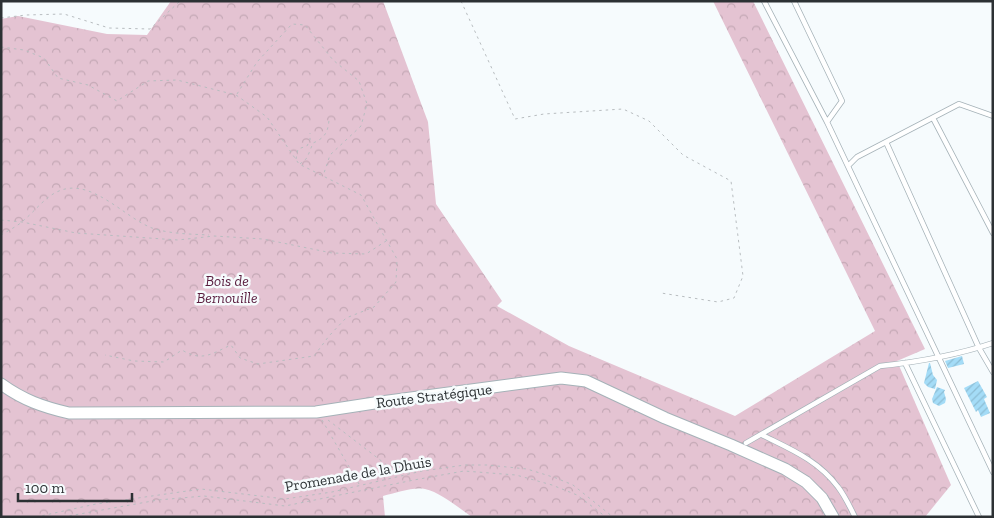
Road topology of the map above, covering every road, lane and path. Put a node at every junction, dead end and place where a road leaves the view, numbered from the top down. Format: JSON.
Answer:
{"nodes":[{"id":1,"x":180,"y":1,"type":"edge"},
{"id":2,"x":462,"y":1,"type":"edge"},
{"id":3,"x":764,"y":1,"type":"edge"},
{"id":4,"x":794,"y":1,"type":"edge"},
{"id":5,"x":1,"y":18,"type":"edge"},
{"id":6,"x":1,"y":47,"type":"edge"},
{"id":7,"x":236,"y":95,"type":"junction"},
{"id":8,"x":993,"y":116,"type":"edge"},
{"id":9,"x":933,"y":118,"type":"junction"},
{"id":10,"x":330,"y":120,"type":"dead end"},
{"id":11,"x":827,"y":122,"type":"junction"},
{"id":12,"x":310,"y":133,"type":"dead end"},
{"id":13,"x":886,"y":142,"type":"junction"},
{"id":14,"x":296,"y":160,"type":"junction"},
{"id":15,"x":299,"y":164,"type":"junction"},
{"id":16,"x":848,"y":166,"type":"junction"},
{"id":17,"x":322,"y":177,"type":"junction"},
{"id":18,"x":1,"y":220,"type":"edge"},
{"id":19,"x":22,"y":222,"type":"junction"},
{"id":20,"x":993,"y":233,"type":"edge"},
{"id":21,"x":1,"y":235,"type":"edge"},
{"id":22,"x":214,"y":236,"type":"junction"},
{"id":23,"x":386,"y":241,"type":"junction"},
{"id":24,"x":661,"y":293,"type":"dead end"},
{"id":25,"x":993,"y":343,"type":"edge"},
{"id":26,"x":979,"y":348,"type":"junction"},
{"id":27,"x":105,"y":355,"type":"dead end"},
{"id":28,"x":938,"y":356,"type":"junction"},
{"id":29,"x":906,"y":363,"type":"junction"},
{"id":30,"x":993,"y":372,"type":"edge"},
{"id":31,"x":1,"y":384,"type":"edge"},
{"id":32,"x":317,"y":412,"type":"junction"},
{"id":33,"x":762,"y":435,"type":"junction"},
{"id":34,"x":746,"y":443,"type":"dead end"},
{"id":35,"x":993,"y":472,"type":"edge"},
{"id":36,"x":412,"y":474,"type":"junction"},
{"id":37,"x":360,"y":485,"type":"junction"},
{"id":38,"x":36,"y":517,"type":"edge"},
{"id":39,"x":63,"y":517,"type":"edge"},
{"id":40,"x":606,"y":517,"type":"edge"},
{"id":41,"x":613,"y":517,"type":"edge"},
{"id":42,"x":833,"y":517,"type":"edge"},
{"id":43,"x":855,"y":517,"type":"edge"},
{"id":44,"x":979,"y":517,"type":"edge"}],
"edges":[{"from":1,"to":5,"type":"path"},
{"from":2,"to":24,"type":"path"},
{"from":3,"to":11,"type":"lane"},
{"from":4,"to":11,"type":"lane"},
{"from":6,"to":7,"type":"path"},
{"from":7,"to":14,"type":"path"},
{"from":7,"to":17,"type":"path"},
{"from":8,"to":9,"type":"lane"},
{"from":9,"to":13,"type":"lane"},
{"from":9,"to":20,"type":"lane"},
{"from":10,"to":15,"type":"path"},
{"from":11,"to":16,"type":"lane"},
{"from":12,"to":14,"type":"path"},
{"from":13,"to":16,"type":"lane"},
{"from":13,"to":26,"type":"lane"},
{"from":14,"to":15,"type":"path"},
{"from":15,"to":17,"type":"path"},
{"from":16,"to":28,"type":"lane"},
{"from":17,"to":23,"type":"path"},
{"from":18,"to":19,"type":"path"},
{"from":19,"to":21,"type":"path"},
{"from":19,"to":22,"type":"path"},
{"from":19,"to":22,"type":"path"},
{"from":22,"to":23,"type":"path"},
{"from":23,"to":27,"type":"path"},
{"from":25,"to":26,"type":"lane"},
{"from":26,"to":28,"type":"lane"},
{"from":26,"to":30,"type":"lane"},
{"from":28,"to":29,"type":"lane"},
{"from":28,"to":35,"type":"lane"},
{"from":29,"to":33,"type":"lane"},
{"from":29,"to":44,"type":"lane"},
{"from":31,"to":32,"type":"street","name":"Route Stratégique"},
{"from":32,"to":36,"type":"path"},
{"from":32,"to":37,"type":"path"},
{"from":32,"to":42,"type":"street","name":"Route Stratégique"},
{"from":33,"to":34,"type":"lane"},
{"from":33,"to":43,"type":"lane"},
{"from":36,"to":37,"type":"path","name":"Promenade de la Dhuis"},
{"from":36,"to":41,"type":"path","name":"Promenade de la Dhuis"},
{"from":37,"to":38,"type":"path","name":"Promenade de la Dhuis"},
{"from":39,"to":40,"type":"path","name":"Promenade de la Dhuis"}]}
